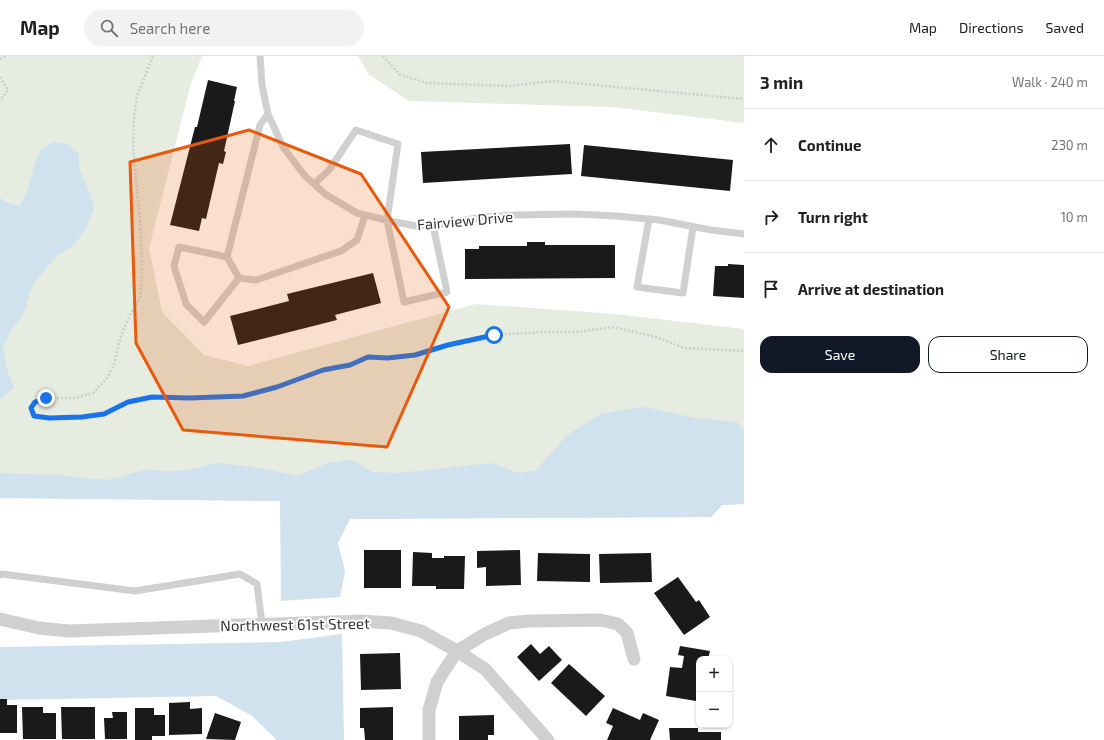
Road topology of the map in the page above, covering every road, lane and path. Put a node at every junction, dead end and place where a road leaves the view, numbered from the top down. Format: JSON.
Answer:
{"nodes":[{"id":1,"x":6,"y":56,"type":"edge"},
{"id":2,"x":153,"y":56,"type":"edge"},
{"id":3,"x":260,"y":56,"type":"edge"},
{"id":4,"x":383,"y":56,"type":"edge"},
{"id":5,"x":0,"y":60,"type":"edge"},
{"id":6,"x":0,"y":77,"type":"edge"},
{"id":7,"x":744,"y":99,"type":"edge"},
{"id":8,"x":0,"y":101,"type":"edge"},
{"id":9,"x":268,"y":114,"type":"junction"},
{"id":10,"x":314,"y":184,"type":"junction"},
{"id":11,"x":365,"y":215,"type":"junction"},
{"id":12,"x":649,"y":219,"type":"junction"},
{"id":13,"x":386,"y":220,"type":"junction"},
{"id":14,"x":433,"y":225,"type":"junction"},
{"id":15,"x":694,"y":227,"type":"junction"},
{"id":16,"x":744,"y":234,"type":"edge"},
{"id":17,"x":227,"y":257,"type":"junction"},
{"id":18,"x":239,"y":278,"type":"junction"},
{"id":19,"x":744,"y":351,"type":"edge"},
{"id":20,"x":0,"y":575,"type":"edge"},
{"id":21,"x":0,"y":619,"type":"edge"},
{"id":22,"x":262,"y":624,"type":"junction"},
{"id":23,"x":458,"y":652,"type":"junction"},
{"id":24,"x":634,"y":659,"type":"dead end"},
{"id":25,"x":429,"y":740,"type":"edge"},
{"id":26,"x":548,"y":740,"type":"edge"}],
"edges":[{"from":1,"to":5,"type":"path"},
{"from":2,"to":19,"type":"path"},
{"from":3,"to":9,"type":"lane","name":"Fairview Drive"},
{"from":4,"to":7,"type":"path"},
{"from":6,"to":8,"type":"path"},
{"from":9,"to":10,"type":"lane","name":"Fairview Drive"},
{"from":9,"to":17,"type":"lane"},
{"from":10,"to":11,"type":"lane","name":"Fairview Drive"},
{"from":10,"to":13,"type":"lane"},
{"from":11,"to":13,"type":"lane","name":"Fairview Drive"},
{"from":11,"to":18,"type":"lane"},
{"from":12,"to":14,"type":"lane","name":"Fairview Drive"},
{"from":12,"to":15,"type":"lane","name":"Fairview Drive"},
{"from":12,"to":15,"type":"lane"},
{"from":13,"to":14,"type":"lane","name":"Fairview Drive"},
{"from":13,"to":14,"type":"lane"},
{"from":15,"to":16,"type":"lane","name":"Fairview Drive"},
{"from":17,"to":18,"type":"lane"},
{"from":17,"to":18,"type":"lane"},
{"from":20,"to":22,"type":"lane"},
{"from":21,"to":22,"type":"street","name":"Northwest 61st Street"},
{"from":22,"to":23,"type":"street","name":"Northwest 61st Street"},
{"from":23,"to":24,"type":"street"},
{"from":23,"to":25,"type":"street"},
{"from":23,"to":26,"type":"street","name":"Northwest 61st Street"}]}
